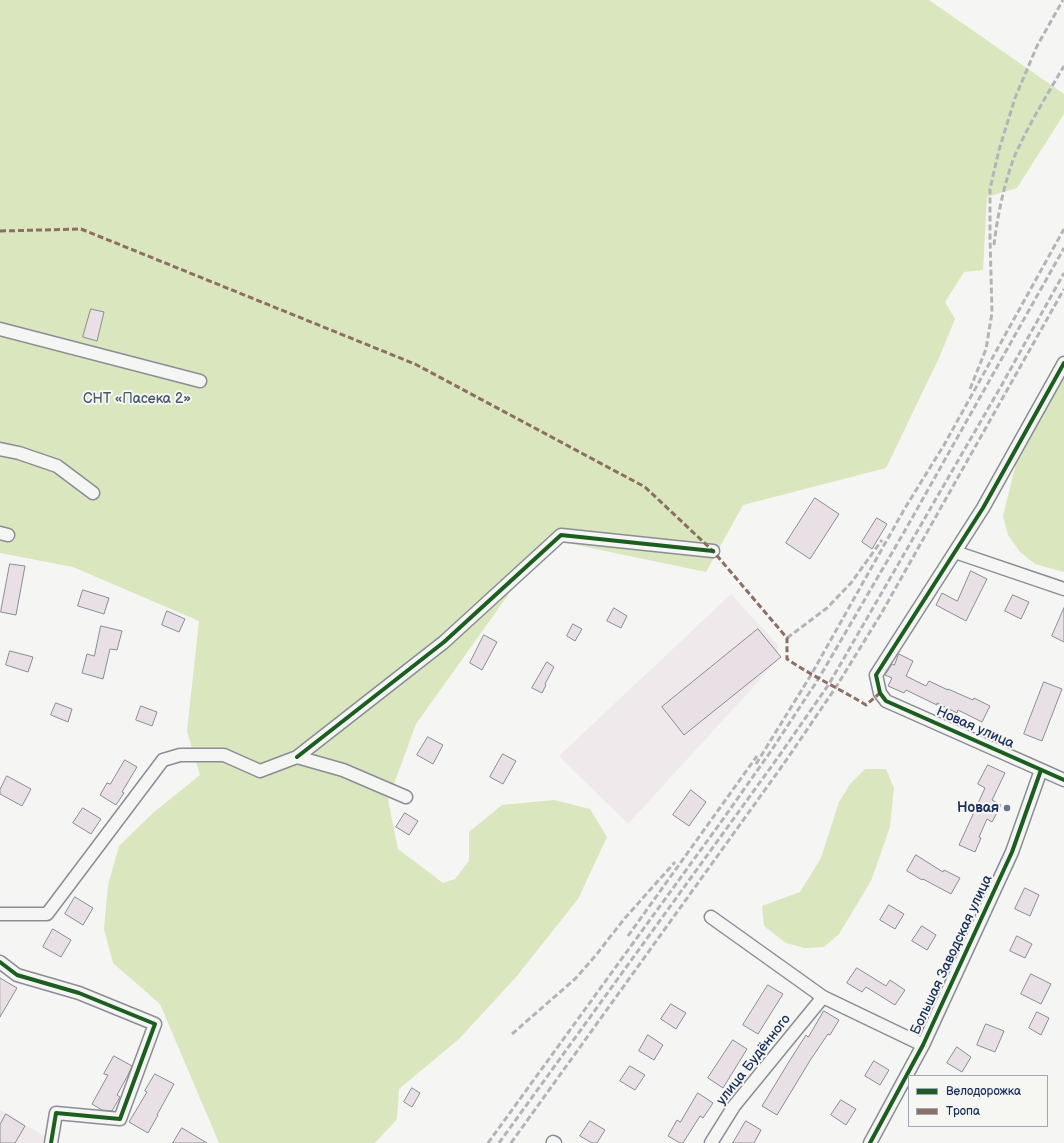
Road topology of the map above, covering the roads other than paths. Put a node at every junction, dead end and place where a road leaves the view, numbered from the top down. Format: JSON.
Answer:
{"nodes":[{"id":1,"x":0,"y":329,"type":"edge"},
{"id":2,"x":1064,"y":363,"type":"edge"},
{"id":3,"x":200,"y":381,"type":"dead end"},
{"id":4,"x":0,"y":449,"type":"edge"},
{"id":5,"x":93,"y":493,"type":"dead end"},
{"id":6,"x":713,"y":551,"type":"dead end"},
{"id":7,"x":955,"y":552,"type":"junction"},
{"id":8,"x":1064,"y":590,"type":"edge"},
{"id":9,"x":297,"y":757,"type":"junction"},
{"id":10,"x":1041,"y":770,"type":"junction"},
{"id":11,"x":1064,"y":780,"type":"edge"},
{"id":12,"x":406,"y":797,"type":"dead end"},
{"id":13,"x":0,"y":914,"type":"edge"},
{"id":14,"x":711,"y":917,"type":"dead end"},
{"id":15,"x":0,"y":962,"type":"edge"},
{"id":16,"x":823,"y":997,"type":"junction"},
{"id":17,"x":923,"y":1045,"type":"junction"},
{"id":18,"x":51,"y":1143,"type":"edge"},
{"id":19,"x":711,"y":1143,"type":"edge"},
{"id":20,"x":870,"y":1143,"type":"edge"}],
"edges":[{"from":1,"to":3,"type":"street"},
{"from":2,"to":7,"type":"street"},
{"from":4,"to":5,"type":"street"},
{"from":6,"to":9,"type":"street"},
{"from":7,"to":8,"type":"street"},
{"from":7,"to":10,"type":"street","name":"Новая улица"},
{"from":9,"to":12,"type":"street"},
{"from":9,"to":13,"type":"street"},
{"from":10,"to":11,"type":"street","name":"Новая улица"},
{"from":10,"to":17,"type":"street","name":"Большая Заводская улица"},
{"from":14,"to":16,"type":"street"},
{"from":15,"to":18,"type":"street"},
{"from":16,"to":17,"type":"street"},
{"from":16,"to":19,"type":"street","name":"улица Будённого"},
{"from":17,"to":20,"type":"street","name":"Большая Заводская улица"}]}
